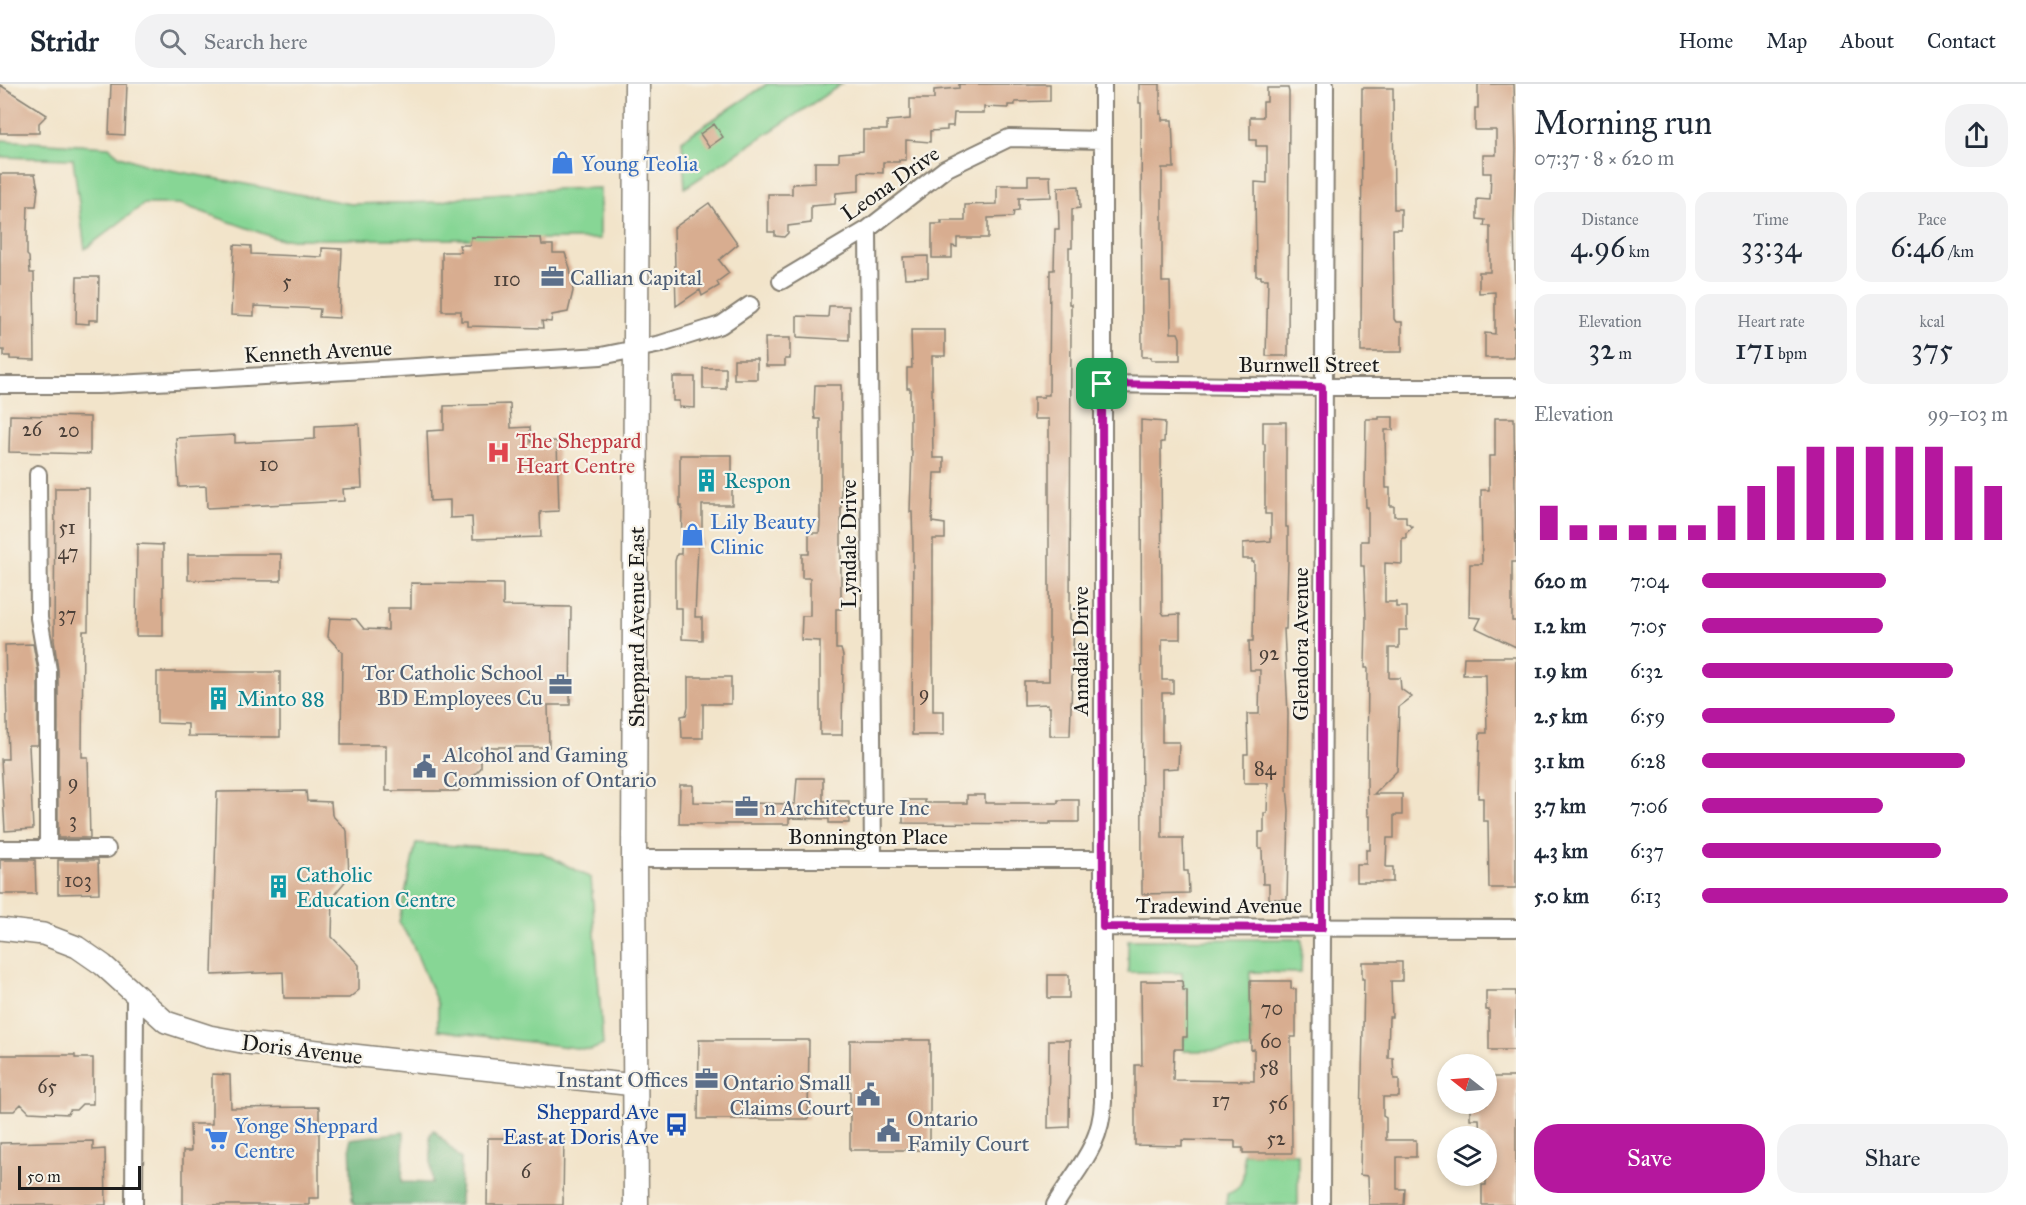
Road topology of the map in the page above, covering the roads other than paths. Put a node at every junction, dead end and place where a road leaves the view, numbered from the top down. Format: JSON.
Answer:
{"nodes":[{"id":1,"x":637,"y":84,"type":"edge"},
{"id":2,"x":1103,"y":84,"type":"edge"},
{"id":3,"x":1325,"y":84,"type":"edge"},
{"id":4,"x":1103,"y":140,"type":"junction"},
{"id":5,"x":868,"y":229,"type":"junction"},
{"id":6,"x":781,"y":281,"type":"dead end"},
{"id":7,"x":750,"y":306,"type":"dead end"},
{"id":8,"x":637,"y":349,"type":"junction"},
{"id":9,"x":1102,"y":384,"type":"junction"},
{"id":10,"x":0,"y":385,"type":"edge"},
{"id":11,"x":1322,"y":387,"type":"junction"},
{"id":12,"x":1516,"y":387,"type":"edge"},
{"id":13,"x":38,"y":474,"type":"dead end"},
{"id":14,"x":0,"y":849,"type":"edge"},
{"id":15,"x":48,"y":849,"type":"junction"},
{"id":16,"x":107,"y":849,"type":"dead end"},
{"id":17,"x":873,"y":858,"type":"junction"},
{"id":18,"x":634,"y":859,"type":"junction"},
{"id":19,"x":1103,"y":859,"type":"junction"},
{"id":20,"x":1103,"y":927,"type":"junction"},
{"id":21,"x":1322,"y":928,"type":"junction"},
{"id":22,"x":1516,"y":928,"type":"edge"},
{"id":23,"x":0,"y":929,"type":"edge"},
{"id":24,"x":135,"y":995,"type":"junction"},
{"id":25,"x":635,"y":1085,"type":"junction"},
{"id":26,"x":134,"y":1205,"type":"edge"},
{"id":27,"x":636,"y":1205,"type":"edge"},
{"id":28,"x":1055,"y":1205,"type":"edge"},
{"id":29,"x":1321,"y":1205,"type":"edge"}],
"edges":[{"from":1,"to":8,"type":"main road","name":"Sheppard Avenue East"},
{"from":2,"to":4,"type":"street","name":"Anndale Drive"},
{"from":3,"to":11,"type":"street","name":"Glendora Avenue"},
{"from":4,"to":5,"type":"street","name":"Leona Drive"},
{"from":4,"to":9,"type":"street","name":"Anndale Drive"},
{"from":5,"to":6,"type":"street","name":"Leona Drive"},
{"from":5,"to":17,"type":"street","name":"Lyndale Drive"},
{"from":7,"to":8,"type":"street"},
{"from":8,"to":10,"type":"street","name":"Kenneth Avenue"},
{"from":8,"to":18,"type":"main road","name":"Sheppard Avenue East"},
{"from":9,"to":11,"type":"street","name":"Burnwell Street"},
{"from":9,"to":19,"type":"street","name":"Anndale Drive"},
{"from":11,"to":12,"type":"street","name":"Burnwell Street"},
{"from":11,"to":21,"type":"street","name":"Glendora Avenue"},
{"from":13,"to":15,"type":"street"},
{"from":14,"to":15,"type":"street"},
{"from":15,"to":16,"type":"street"},
{"from":17,"to":18,"type":"street","name":"Bonnington Place"},
{"from":17,"to":19,"type":"street","name":"Bonnington Place"},
{"from":18,"to":25,"type":"main road","name":"Sheppard Avenue East"},
{"from":19,"to":20,"type":"street","name":"Anndale Drive"},
{"from":20,"to":21,"type":"street","name":"Tradewind Avenue"},
{"from":20,"to":28,"type":"street","name":"Anndale Drive"},
{"from":21,"to":22,"type":"street","name":"Tradewind Avenue"},
{"from":21,"to":29,"type":"street","name":"Glendora Avenue"},
{"from":23,"to":24,"type":"street","name":"Doris Avenue"},
{"from":24,"to":25,"type":"street","name":"Doris Avenue"},
{"from":24,"to":26,"type":"street"},
{"from":25,"to":27,"type":"main road","name":"Sheppard Avenue East"}]}
